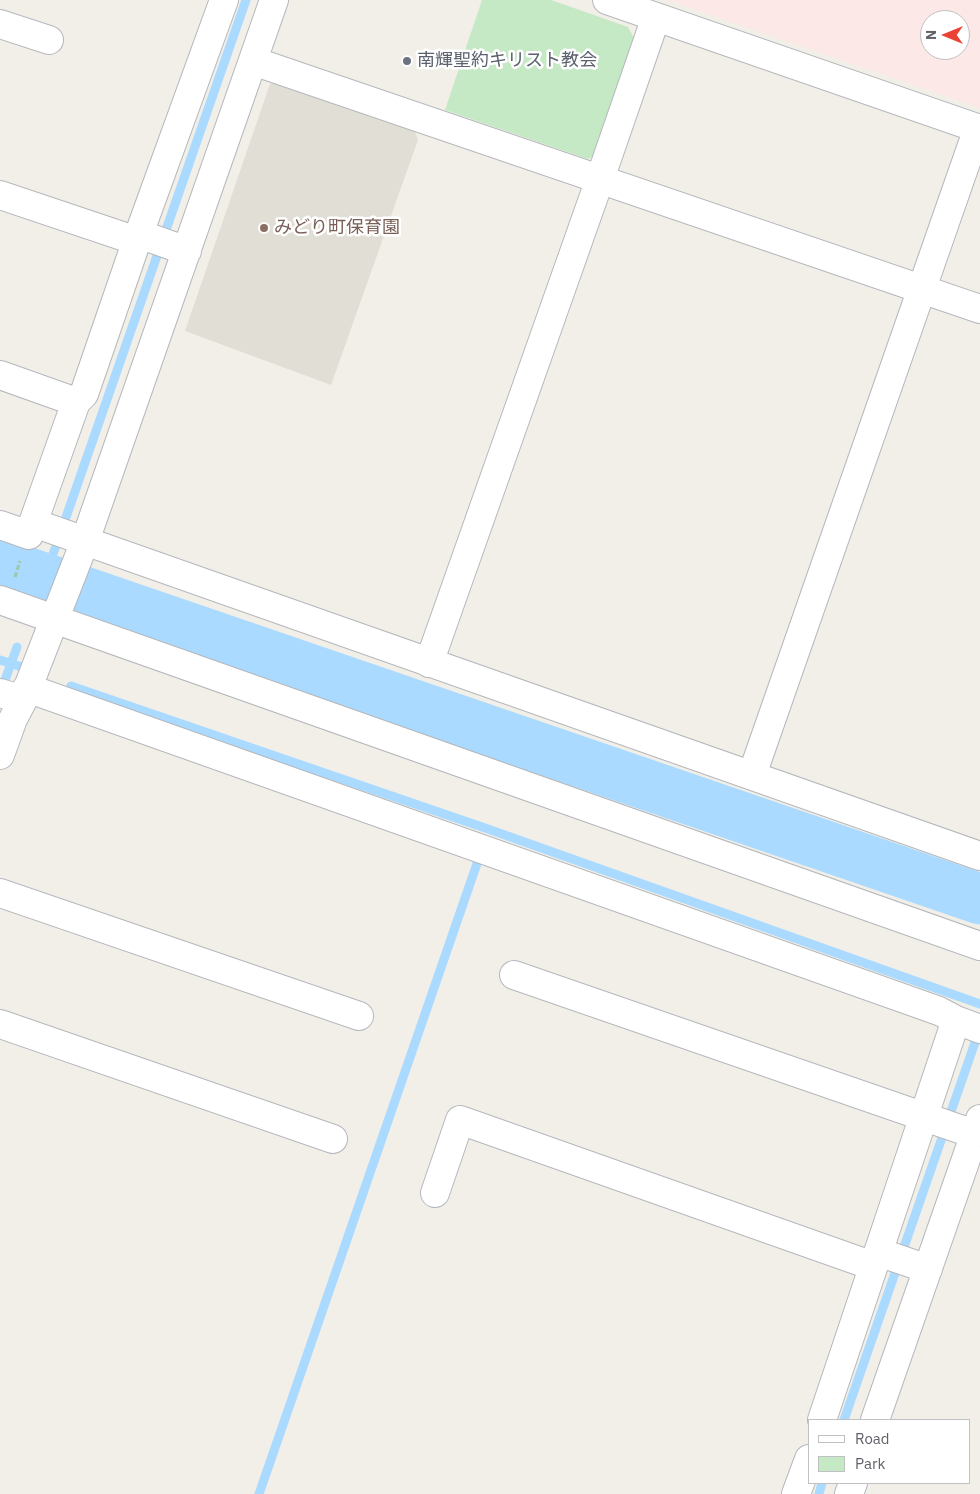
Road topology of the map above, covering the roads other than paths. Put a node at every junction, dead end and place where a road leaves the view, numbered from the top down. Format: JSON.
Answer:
{"nodes":[{"id":1,"x":224,"y":0,"type":"edge"},
{"id":2,"x":274,"y":0,"type":"edge"},
{"id":3,"x":607,"y":0,"type":"edge"},
{"id":4,"x":656,"y":17,"type":"junction"},
{"id":5,"x":0,"y":24,"type":"edge"},
{"id":6,"x":49,"y":40,"type":"dead end"},
{"id":7,"x":254,"y":60,"type":"junction"},
{"id":8,"x":979,"y":128,"type":"edge"},
{"id":9,"x":600,"y":179,"type":"junction"},
{"id":10,"x":0,"y":195,"type":"edge"},
{"id":11,"x":156,"y":242,"type":"junction"},
{"id":12,"x":921,"y":288,"type":"junction"},
{"id":13,"x":980,"y":309,"type":"edge"},
{"id":14,"x":0,"y":375,"type":"edge"},
{"id":15,"x":76,"y":402,"type":"junction"},
{"id":16,"x":0,"y":525,"type":"edge"},
{"id":17,"x":62,"y":537,"type":"junction"},
{"id":18,"x":7,"y":590,"type":"edge"},
{"id":19,"x":57,"y":613,"type":"junction"},
{"id":20,"x":429,"y":663,"type":"junction"},
{"id":21,"x":14,"y":694,"type":"edge"},
{"id":22,"x":0,"y":755,"type":"edge"},
{"id":23,"x":752,"y":775,"type":"junction"},
{"id":24,"x":980,"y":856,"type":"edge"},
{"id":25,"x":0,"y":893,"type":"edge"},
{"id":26,"x":980,"y":946,"type":"edge"},
{"id":27,"x":514,"y":975,"type":"dead end"},
{"id":28,"x":359,"y":1016,"type":"dead end"},
{"id":29,"x":0,"y":1024,"type":"edge"},
{"id":30,"x":968,"y":1024,"type":"edge"},
{"id":31,"x":954,"y":1123,"type":"edge"},
{"id":32,"x":333,"y":1139,"type":"dead end"},
{"id":33,"x":435,"y":1193,"type":"dead end"},
{"id":34,"x":896,"y":1261,"type":"junction"},
{"id":35,"x":822,"y":1419,"type":"edge"},
{"id":36,"x":875,"y":1419,"type":"edge"},
{"id":37,"x":808,"y":1462,"type":"edge"},
{"id":38,"x":796,"y":1494,"type":"edge"}],
"edges":[{"from":1,"to":11,"type":"street"},
{"from":2,"to":7,"type":"street"},
{"from":3,"to":4,"type":"street"},
{"from":4,"to":8,"type":"street"},
{"from":4,"to":9,"type":"street"},
{"from":5,"to":6,"type":"street"},
{"from":7,"to":9,"type":"street"},
{"from":7,"to":11,"type":"street"},
{"from":8,"to":12,"type":"street"},
{"from":9,"to":12,"type":"street"},
{"from":9,"to":20,"type":"street"},
{"from":10,"to":11,"type":"street"},
{"from":11,"to":15,"type":"street"},
{"from":11,"to":17,"type":"street"},
{"from":12,"to":13,"type":"street"},
{"from":12,"to":23,"type":"street"},
{"from":14,"to":15,"type":"street"},
{"from":15,"to":17,"type":"street"},
{"from":16,"to":17,"type":"street"},
{"from":17,"to":19,"type":"street"},
{"from":17,"to":20,"type":"street"},
{"from":18,"to":19,"type":"street"},
{"from":19,"to":21,"type":"street"},
{"from":19,"to":26,"type":"street"},
{"from":20,"to":23,"type":"street"},
{"from":21,"to":22,"type":"street"},
{"from":21,"to":30,"type":"street"},
{"from":23,"to":24,"type":"street"},
{"from":25,"to":28,"type":"street"},
{"from":27,"to":31,"type":"street"},
{"from":29,"to":32,"type":"street"},
{"from":30,"to":31,"type":"street"},
{"from":31,"to":34,"type":"street"},
{"from":31,"to":34,"type":"street"},
{"from":33,"to":34,"type":"street"},
{"from":34,"to":35,"type":"street"},
{"from":34,"to":36,"type":"street"},
{"from":37,"to":38,"type":"street"}]}
